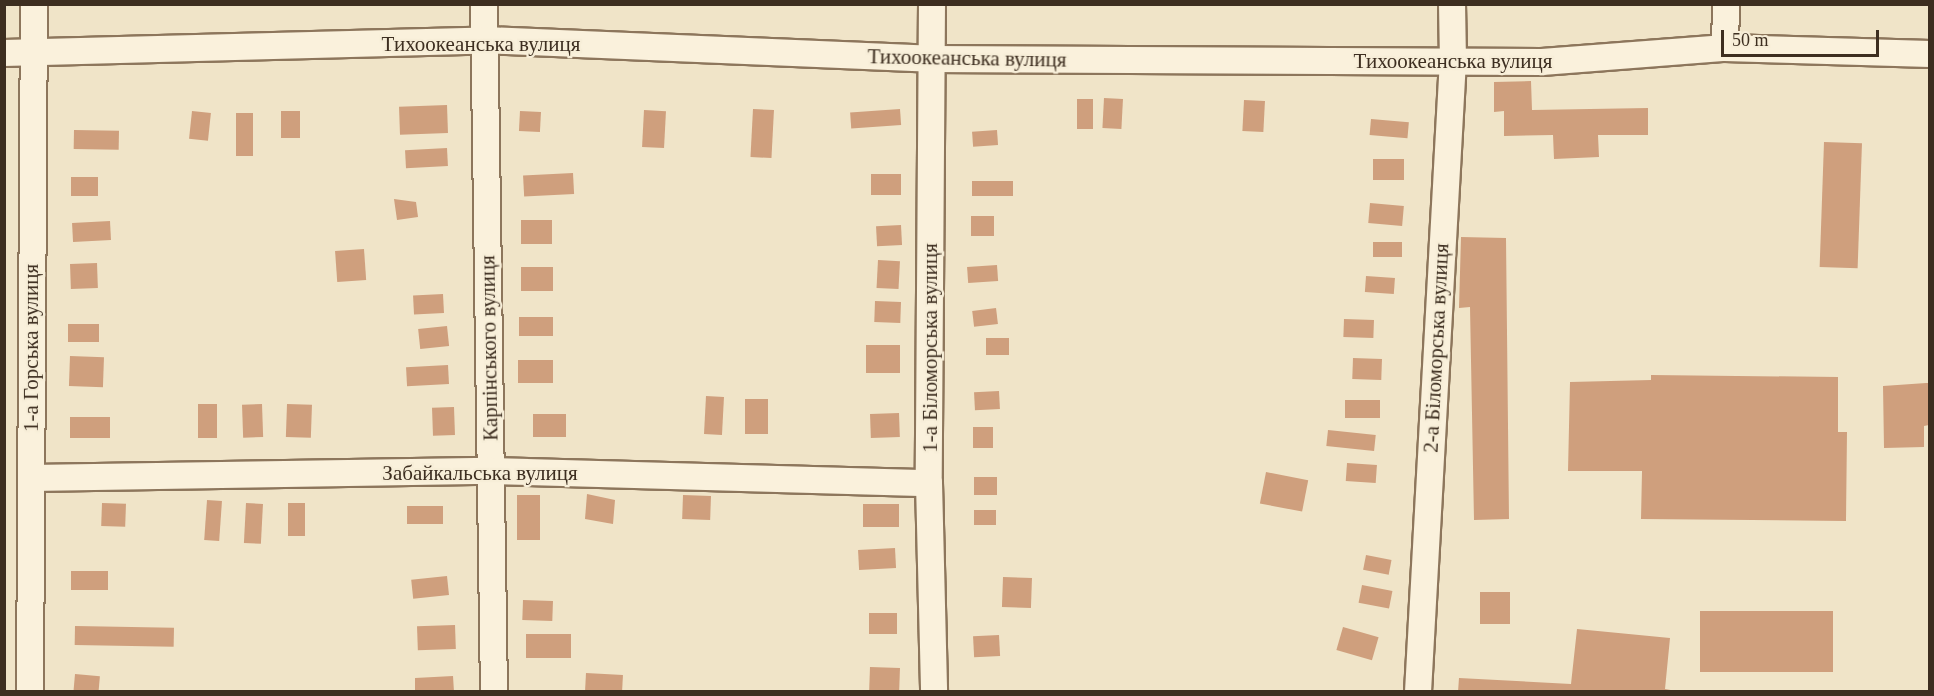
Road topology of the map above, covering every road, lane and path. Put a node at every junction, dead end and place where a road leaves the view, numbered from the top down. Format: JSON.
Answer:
{"nodes":[{"id":1,"x":34,"y":4,"type":"edge"},
{"id":2,"x":484,"y":4,"type":"edge"},
{"id":3,"x":932,"y":4,"type":"edge"},
{"id":4,"x":1452,"y":4,"type":"edge"},
{"id":5,"x":1726,"y":4,"type":"edge"},
{"id":6,"x":485,"y":40,"type":"junction"},
{"id":7,"x":1725,"y":48,"type":"junction"},
{"id":8,"x":4,"y":53,"type":"edge"},
{"id":9,"x":32,"y":54,"type":"junction"},
{"id":10,"x":1929,"y":54,"type":"edge"},
{"id":11,"x":931,"y":59,"type":"junction"},
{"id":12,"x":1453,"y":62,"type":"junction"},
{"id":13,"x":491,"y":471,"type":"junction"},
{"id":14,"x":31,"y":478,"type":"junction"},
{"id":15,"x":929,"y":483,"type":"junction"},
{"id":16,"x":30,"y":692,"type":"edge"},
{"id":17,"x":494,"y":692,"type":"edge"},
{"id":18,"x":934,"y":692,"type":"edge"},
{"id":19,"x":1418,"y":692,"type":"edge"}],
"edges":[{"from":1,"to":9,"type":"street","name":"1-а Горська вулиця"},
{"from":2,"to":6,"type":"street","name":"Карпінського вулиця"},
{"from":3,"to":11,"type":"street","name":"1-а Біломорська вулиця"},
{"from":4,"to":12,"type":"street","name":"2-а Біломорська вулиця"},
{"from":5,"to":7,"type":"street"},
{"from":6,"to":9,"type":"street","name":"Тихоокеанська вулиця"},
{"from":6,"to":11,"type":"street","name":"Тихоокеанська вулиця"},
{"from":6,"to":13,"type":"street","name":"Карпінського вулиця"},
{"from":7,"to":10,"type":"street","name":"Тихоокеанська вулиця"},
{"from":7,"to":12,"type":"street","name":"Тихоокеанська вулиця"},
{"from":8,"to":9,"type":"street","name":"Тихоокеанська вулиця"},
{"from":9,"to":14,"type":"street","name":"1-а Горська вулиця"},
{"from":11,"to":12,"type":"street","name":"Тихоокеанська вулиця"},
{"from":11,"to":15,"type":"street","name":"1-а Біломорська вулиця"},
{"from":12,"to":19,"type":"street","name":"2-а Біломорська вулиця"},
{"from":13,"to":14,"type":"street","name":"Забайкальська вулиця"},
{"from":13,"to":15,"type":"street","name":"Забайкальська вулиця"},
{"from":13,"to":17,"type":"street","name":"Карпінського вулиця"},
{"from":14,"to":16,"type":"street","name":"1-а Горська вулиця"},
{"from":15,"to":18,"type":"street","name":"1-а Біломорська вулиця"}]}
